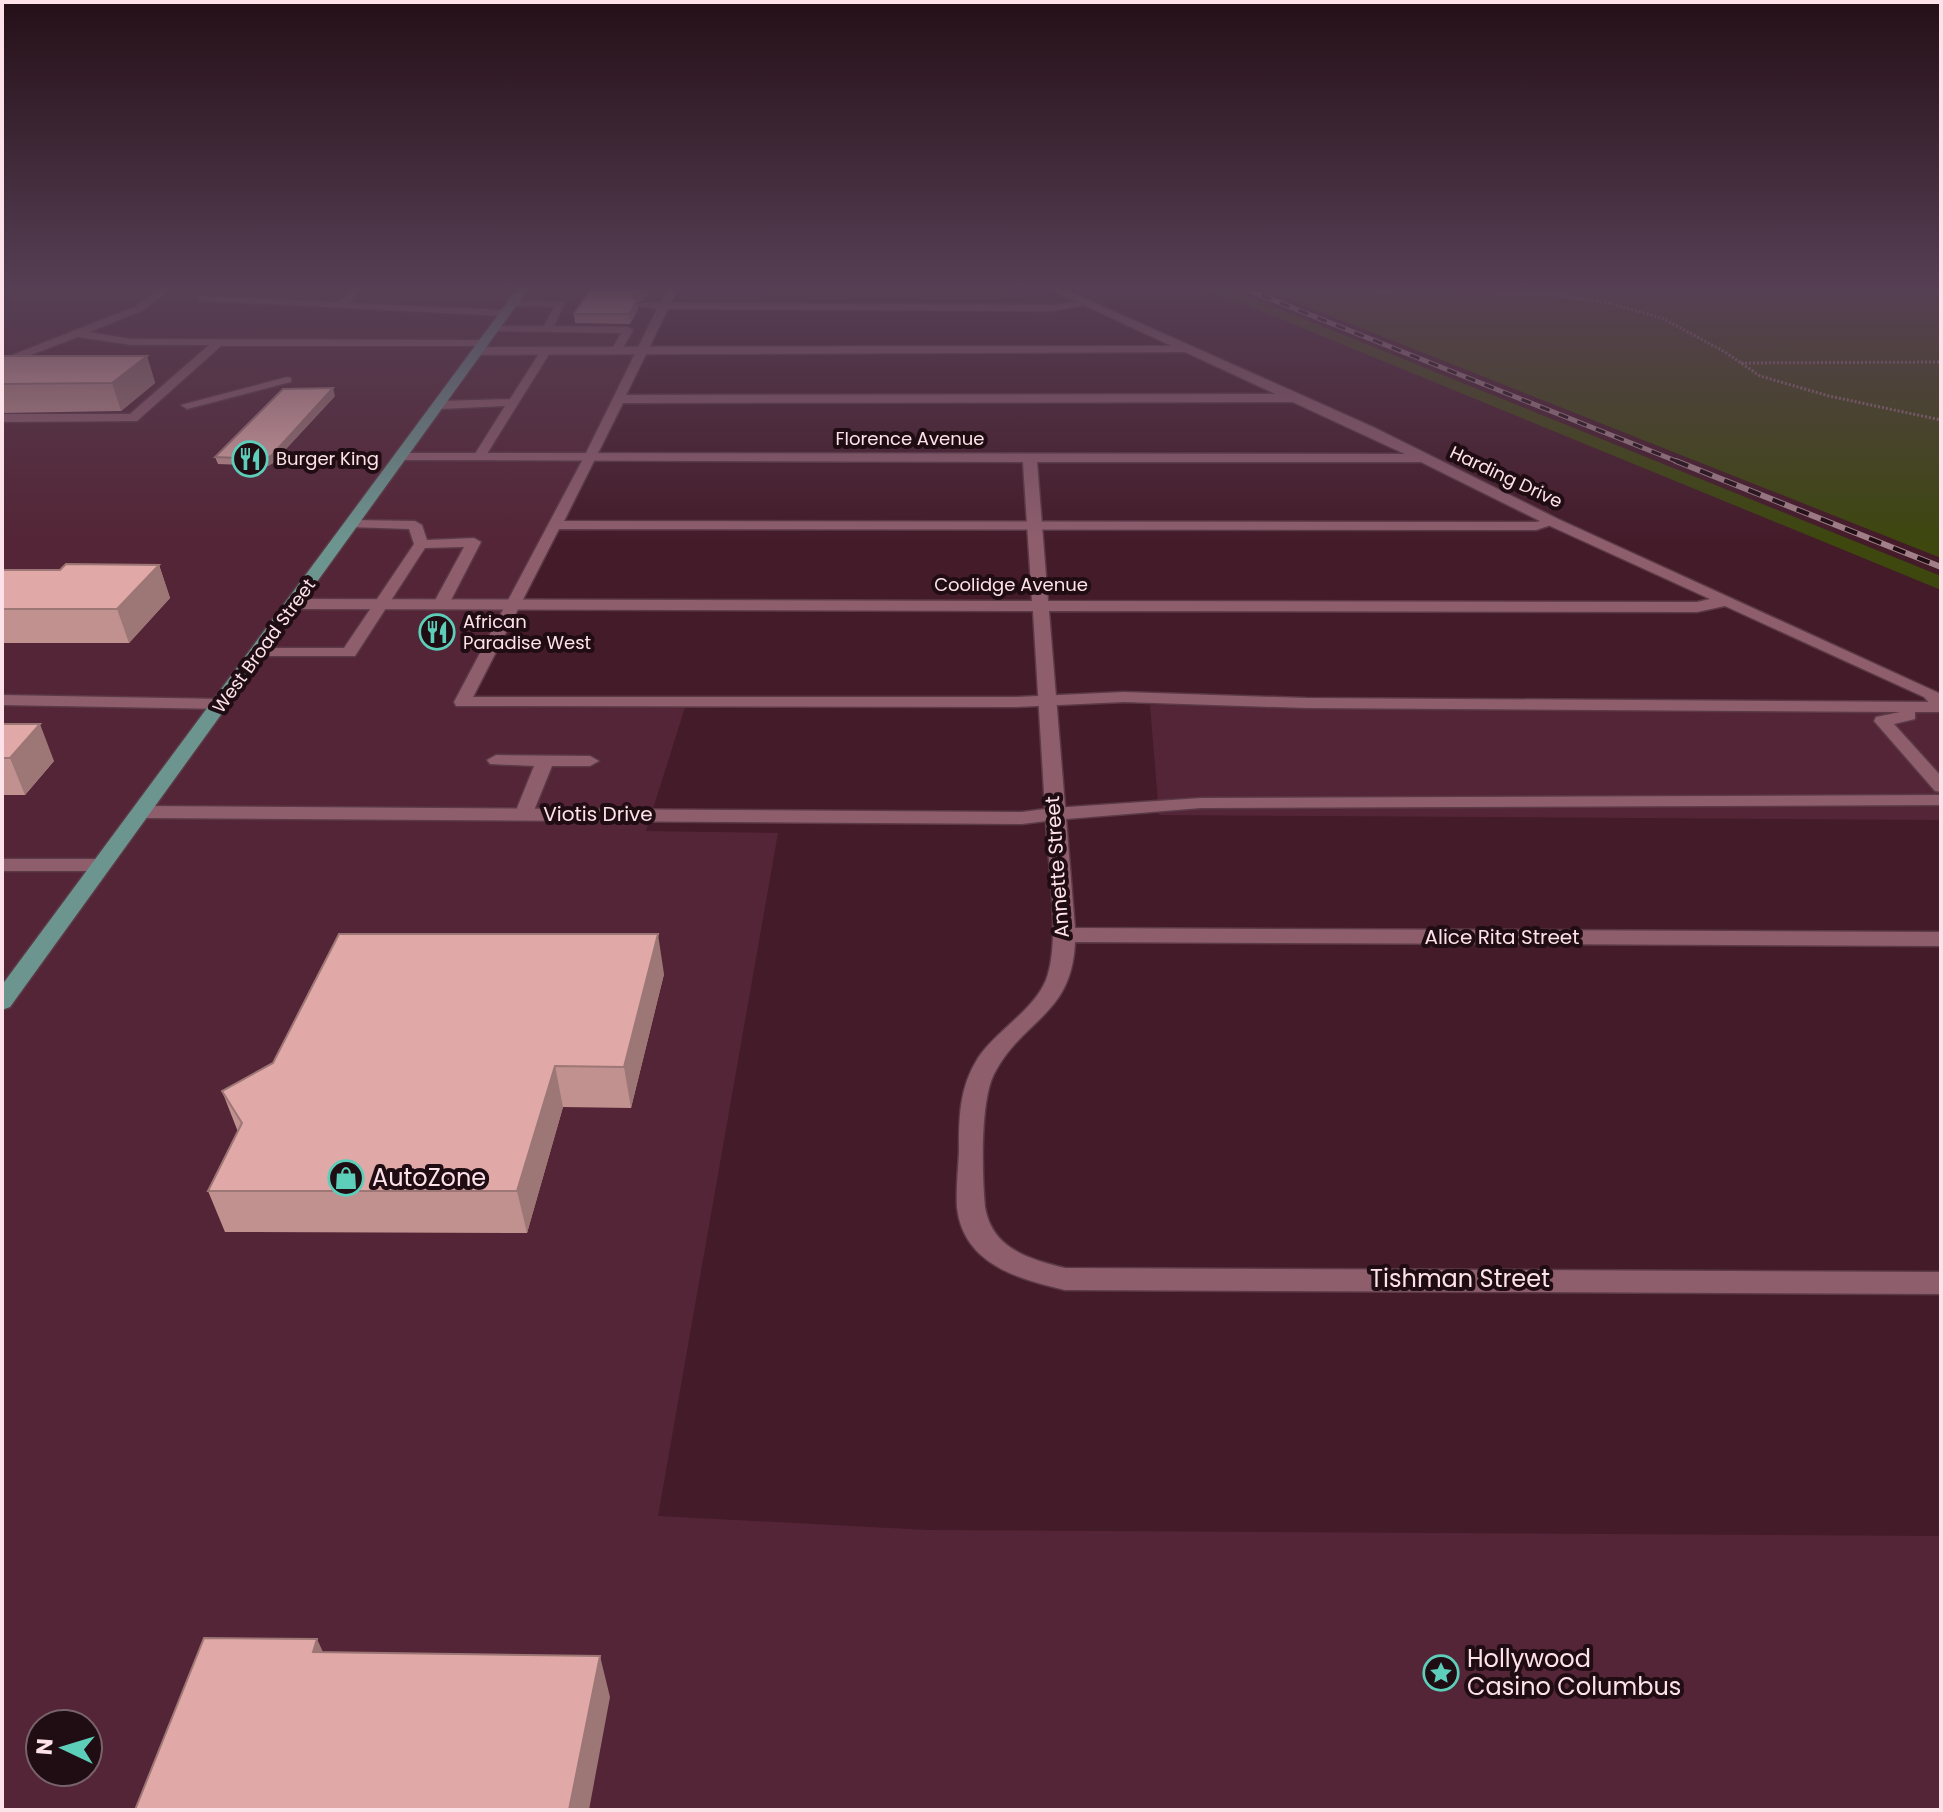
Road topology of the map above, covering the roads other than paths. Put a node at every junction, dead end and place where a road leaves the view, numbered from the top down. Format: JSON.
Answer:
{"nodes":[{"id":1,"x":184,"y":373,"type":"edge"},
{"id":2,"x":462,"y":373,"type":"edge"},
{"id":3,"x":532,"y":373,"type":"edge"},
{"id":4,"x":630,"y":373,"type":"edge"},
{"id":5,"x":1239,"y":373,"type":"edge"},
{"id":6,"x":287,"y":380,"type":"dead end"},
{"id":7,"x":1295,"y":398,"type":"junction"},
{"id":8,"x":617,"y":399,"type":"junction"},
{"id":9,"x":442,"y":402,"type":"junction"},
{"id":10,"x":513,"y":402,"type":"junction"},
{"id":11,"x":187,"y":405,"type":"dead end"},
{"id":12,"x":2,"y":418,"type":"edge"},
{"id":13,"x":402,"y":457,"type":"junction"},
{"id":14,"x":479,"y":457,"type":"junction"},
{"id":15,"x":590,"y":457,"type":"junction"},
{"id":16,"x":1030,"y":457,"type":"junction"},
{"id":17,"x":1418,"y":458,"type":"junction"},
{"id":18,"x":1553,"y":522,"type":"junction"},
{"id":19,"x":354,"y":524,"type":"junction"},
{"id":20,"x":555,"y":525,"type":"junction"},
{"id":21,"x":1035,"y":525,"type":"junction"},
{"id":22,"x":421,"y":544,"type":"junction"},
{"id":23,"x":1727,"y":601,"type":"junction"},
{"id":24,"x":295,"y":604,"type":"junction"},
{"id":25,"x":383,"y":604,"type":"junction"},
{"id":26,"x":441,"y":604,"type":"junction"},
{"id":27,"x":514,"y":605,"type":"junction"},
{"id":28,"x":1041,"y":605,"type":"junction"},
{"id":29,"x":259,"y":653,"type":"junction"},
{"id":30,"x":1047,"y":697,"type":"junction"},
{"id":31,"x":2,"y":700,"type":"edge"},
{"id":32,"x":222,"y":704,"type":"junction"},
{"id":33,"x":1941,"y":706,"type":"edge"},
{"id":34,"x":496,"y":760,"type":"dead end"},
{"id":35,"x":545,"y":761,"type":"junction"},
{"id":36,"x":590,"y":761,"type":"dead end"},
{"id":37,"x":1941,"y":787,"type":"edge"},
{"id":38,"x":1941,"y":800,"type":"edge"},
{"id":39,"x":142,"y":812,"type":"junction"},
{"id":40,"x":524,"y":813,"type":"junction"},
{"id":41,"x":1054,"y":814,"type":"junction"},
{"id":42,"x":2,"y":865,"type":"edge"},
{"id":43,"x":102,"y":865,"type":"junction"},
{"id":44,"x":1064,"y":935,"type":"junction"},
{"id":45,"x":1941,"y":939,"type":"edge"},
{"id":46,"x":2,"y":1002,"type":"edge"},
{"id":47,"x":987,"y":1245,"type":"joint"},
{"id":48,"x":1941,"y":1283,"type":"edge"}],
"edges":[{"from":1,"to":12,"type":"lane"},
{"from":2,"to":9,"type":"main road","name":"West Broad Street"},
{"from":3,"to":10,"type":"lane"},
{"from":4,"to":8,"type":"lane"},
{"from":5,"to":7,"type":"street","name":"Harding Drive"},
{"from":6,"to":11,"type":"lane"},
{"from":7,"to":8,"type":"lane"},
{"from":7,"to":17,"type":"street","name":"Harding Drive"},
{"from":8,"to":15,"type":"lane"},
{"from":9,"to":10,"type":"lane"},
{"from":9,"to":13,"type":"main road","name":"West Broad Street"},
{"from":10,"to":14,"type":"lane"},
{"from":13,"to":14,"type":"street","name":"Florence Avenue"},
{"from":13,"to":19,"type":"main road","name":"West Broad Street"},
{"from":14,"to":15,"type":"street","name":"Florence Avenue"},
{"from":15,"to":16,"type":"street","name":"Florence Avenue"},
{"from":15,"to":20,"type":"lane"},
{"from":16,"to":17,"type":"street","name":"Florence Avenue"},
{"from":16,"to":21,"type":"street","name":"Annette Street"},
{"from":17,"to":18,"type":"street","name":"Harding Drive"},
{"from":18,"to":21,"type":"lane"},
{"from":18,"to":23,"type":"street","name":"Harding Drive"},
{"from":19,"to":22,"type":"lane"},
{"from":19,"to":24,"type":"main road","name":"West Broad Street"},
{"from":20,"to":21,"type":"lane"},
{"from":20,"to":27,"type":"lane"},
{"from":21,"to":28,"type":"street","name":"Annette Street"},
{"from":22,"to":25,"type":"lane"},
{"from":22,"to":26,"type":"lane"},
{"from":23,"to":28,"type":"street","name":"Coolidge Avenue"},
{"from":23,"to":33,"type":"street","name":"Harding Drive"},
{"from":24,"to":25,"type":"street","name":"Coolidge Avenue"},
{"from":24,"to":29,"type":"main road","name":"West Broad Street"},
{"from":25,"to":26,"type":"street","name":"Coolidge Avenue"},
{"from":25,"to":29,"type":"lane"},
{"from":26,"to":27,"type":"street","name":"Coolidge Avenue"},
{"from":27,"to":28,"type":"street","name":"Coolidge Avenue"},
{"from":27,"to":30,"type":"lane"},
{"from":28,"to":30,"type":"street","name":"Annette Street"},
{"from":29,"to":32,"type":"main road","name":"West Broad Street"},
{"from":30,"to":33,"type":"lane"},
{"from":30,"to":41,"type":"street","name":"Annette Street"},
{"from":31,"to":32,"type":"lane"},
{"from":32,"to":39,"type":"main road","name":"West Broad Street"},
{"from":33,"to":37,"type":"lane"},
{"from":34,"to":35,"type":"lane"},
{"from":35,"to":36,"type":"lane"},
{"from":35,"to":40,"type":"lane"},
{"from":38,"to":41,"type":"lane"},
{"from":39,"to":40,"type":"street","name":"Viotis Drive"},
{"from":39,"to":43,"type":"main road","name":"West Broad Street"},
{"from":40,"to":41,"type":"street","name":"Viotis Drive"},
{"from":41,"to":44,"type":"street","name":"Annette Street"},
{"from":42,"to":43,"type":"lane"},
{"from":43,"to":46,"type":"main road","name":"West Broad Street"},
{"from":44,"to":45,"type":"street","name":"Alice Rita Street"},
{"from":44,"to":47,"type":"street","name":"Annette Street"},
{"from":47,"to":48,"type":"street","name":"Tishman Street"}]}
